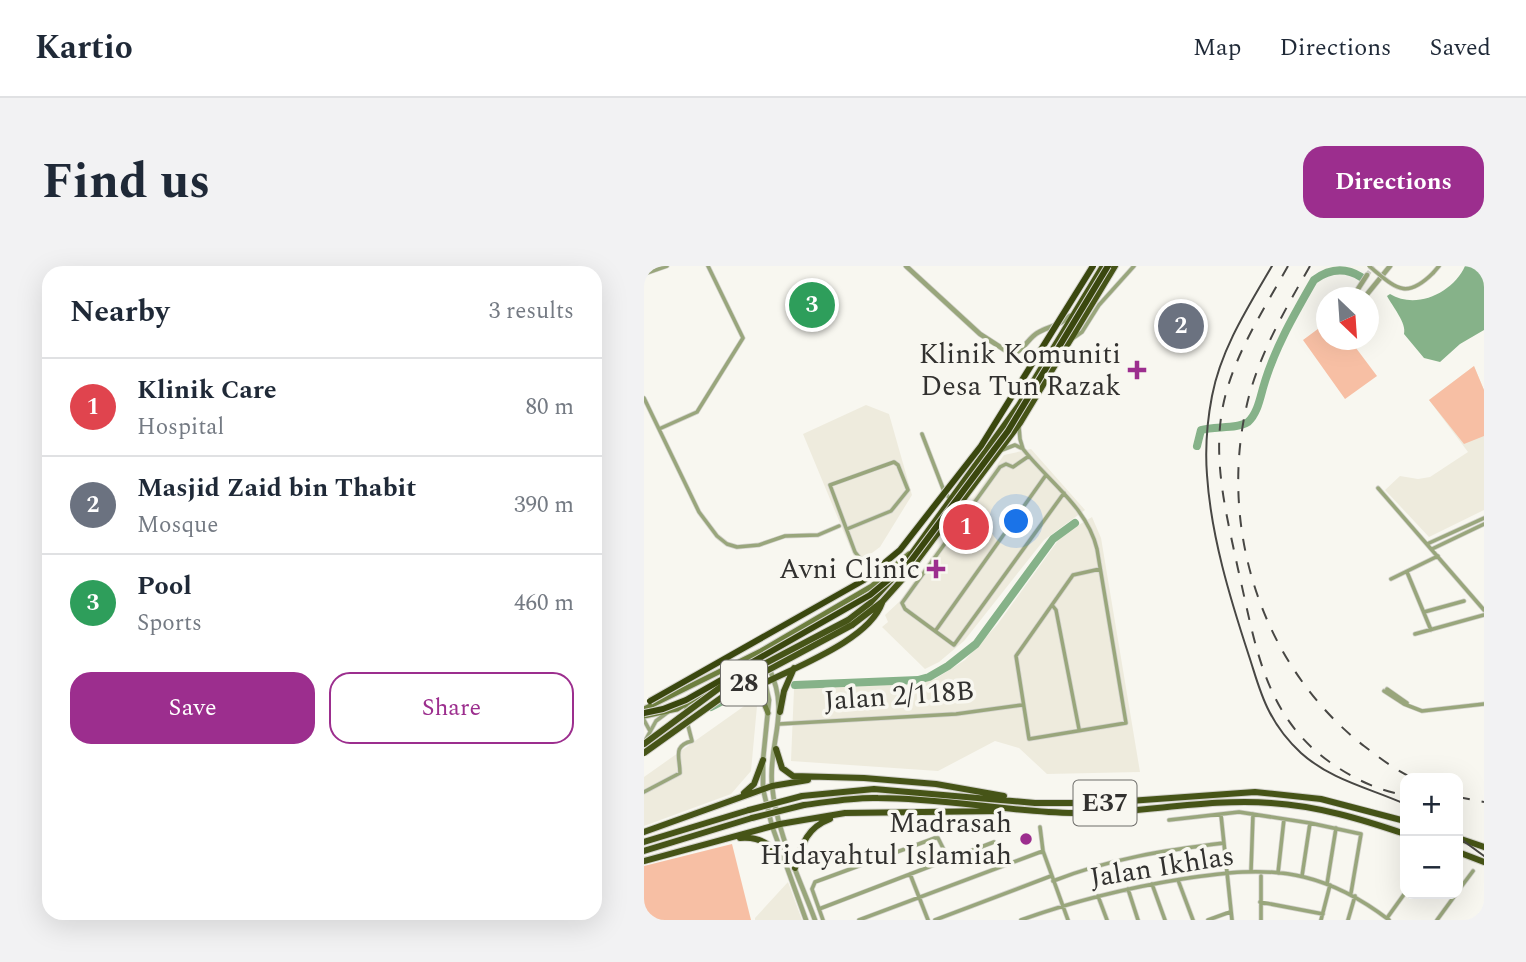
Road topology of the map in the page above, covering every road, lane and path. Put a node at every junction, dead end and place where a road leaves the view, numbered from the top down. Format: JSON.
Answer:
{"nodes":[{"id":1,"x":667,"y":266,"type":"edge"},
{"id":2,"x":708,"y":266,"type":"edge"},
{"id":3,"x":906,"y":266,"type":"edge"},
{"id":4,"x":1093,"y":266,"type":"edge"},
{"id":5,"x":1103,"y":266,"type":"edge"},
{"id":6,"x":1108,"y":266,"type":"edge"},
{"id":7,"x":1115,"y":266,"type":"edge"},
{"id":8,"x":1121,"y":266,"type":"edge"},
{"id":9,"x":1134,"y":266,"type":"edge"},
{"id":10,"x":1390,"y":266,"type":"edge"},
{"id":11,"x":1439,"y":266,"type":"edge"},
{"id":12,"x":1371,"y":267,"type":"edge"},
{"id":13,"x":644,"y":274,"type":"edge"},
{"id":14,"x":1367,"y":275,"type":"tunnel mouth"},
{"id":15,"x":1383,"y":276,"type":"junction"},
{"id":16,"x":1107,"y":279,"type":"junction"},
{"id":17,"x":1359,"y":287,"type":"edge"},
{"id":18,"x":1372,"y":287,"type":"edge"},
{"id":19,"x":1073,"y":313,"type":"junction"},
{"id":20,"x":1048,"y":330,"type":"junction"},
{"id":21,"x":1071,"y":340,"type":"junction"},
{"id":22,"x":1054,"y":347,"type":"junction"},
{"id":23,"x":644,"y":398,"type":"edge"},
{"id":24,"x":1020,"y":423,"type":"junction"},
{"id":25,"x":659,"y":430,"type":"junction"},
{"id":26,"x":922,"y":435,"type":"dead end"},
{"id":27,"x":1023,"y":449,"type":"junction"},
{"id":28,"x":998,"y":452,"type":"junction"},
{"id":29,"x":1029,"y":456,"type":"junction"},
{"id":30,"x":1046,"y":475,"type":"junction"},
{"id":31,"x":1378,"y":488,"type":"dead end"},
{"id":32,"x":1064,"y":493,"type":"junction"},
{"id":33,"x":950,"y":499,"type":"junction"},
{"id":34,"x":1484,"y":518,"type":"edge"},
{"id":35,"x":1484,"y":524,"type":"edge"},
{"id":36,"x":839,"y":526,"type":"dead end"},
{"id":37,"x":847,"y":529,"type":"junction"},
{"id":38,"x":919,"y":544,"type":"junction"},
{"id":39,"x":1427,"y":544,"type":"junction"},
{"id":40,"x":1432,"y":549,"type":"junction"},
{"id":41,"x":1437,"y":556,"type":"junction"},
{"id":42,"x":895,"y":567,"type":"junction"},
{"id":43,"x":873,"y":569,"type":"junction"},
{"id":44,"x":1100,"y":569,"type":"junction"},
{"id":45,"x":1407,"y":572,"type":"junction"},
{"id":46,"x":1391,"y":579,"type":"dead end"},
{"id":47,"x":872,"y":586,"type":"junction"},
{"id":48,"x":1464,"y":601,"type":"dead end"},
{"id":49,"x":882,"y":602,"type":"junction"},
{"id":50,"x":1052,"y":605,"type":"junction"},
{"id":51,"x":1424,"y":612,"type":"junction"},
{"id":52,"x":1484,"y":612,"type":"edge"},
{"id":53,"x":850,"y":622,"type":"junction"},
{"id":54,"x":1431,"y":630,"type":"junction"},
{"id":55,"x":935,"y":631,"type":"junction"},
{"id":56,"x":1415,"y":634,"type":"dead end"},
{"id":57,"x":761,"y":651,"type":"junction"},
{"id":58,"x":753,"y":655,"type":"junction"},
{"id":59,"x":794,"y":668,"type":"junction"},
{"id":60,"x":774,"y":678,"type":"junction"},
{"id":61,"x":765,"y":682,"type":"junction"},
{"id":62,"x":752,"y":689,"type":"junction"},
{"id":63,"x":1387,"y":691,"type":"dead end"},
{"id":64,"x":650,"y":701,"type":"dead end"},
{"id":65,"x":687,"y":704,"type":"junction"},
{"id":66,"x":1484,"y":704,"type":"edge"},
{"id":67,"x":1023,"y":705,"type":"junction"},
{"id":68,"x":677,"y":709,"type":"junction"},
{"id":69,"x":669,"y":712,"type":"junction"},
{"id":70,"x":780,"y":712,"type":"junction"},
{"id":71,"x":768,"y":713,"type":"junction"},
{"id":72,"x":685,"y":714,"type":"junction"},
{"id":73,"x":644,"y":715,"type":"edge"},
{"id":74,"x":779,"y":724,"type":"junction"},
{"id":75,"x":1079,"y":730,"type":"junction"},
{"id":76,"x":650,"y":731,"type":"junction"},
{"id":77,"x":644,"y":743,"type":"edge"},
{"id":78,"x":775,"y":749,"type":"junction"},
{"id":79,"x":644,"y":753,"type":"edge"},
{"id":80,"x":763,"y":760,"type":"junction"},
{"id":81,"x":821,"y":778,"type":"junction"},
{"id":82,"x":772,"y":786,"type":"junction"},
{"id":83,"x":763,"y":789,"type":"junction"},
{"id":84,"x":644,"y":792,"type":"edge"},
{"id":85,"x":728,"y":803,"type":"junction"},
{"id":86,"x":1035,"y":803,"type":"junction"},
{"id":87,"x":1038,"y":812,"type":"junction"},
{"id":88,"x":845,"y":813,"type":"junction"},
{"id":89,"x":1253,"y":814,"type":"junction"},
{"id":90,"x":1221,"y":815,"type":"junction"},
{"id":91,"x":1284,"y":819,"type":"junction"},
{"id":92,"x":1169,"y":820,"type":"dead end"},
{"id":93,"x":1400,"y":820,"type":"edge"},
{"id":94,"x":1310,"y":823,"type":"junction"},
{"id":95,"x":780,"y":824,"type":"junction"},
{"id":96,"x":772,"y":826,"type":"junction"},
{"id":97,"x":1040,"y":827,"type":"dead end"},
{"id":98,"x":1336,"y":828,"type":"junction"},
{"id":99,"x":644,"y":832,"type":"edge"},
{"id":100,"x":1400,"y":832,"type":"edge"},
{"id":101,"x":728,"y":839,"type":"junction"},
{"id":102,"x":1463,"y":840,"type":"edge"},
{"id":103,"x":644,"y":842,"type":"edge"},
{"id":104,"x":994,"y":842,"type":"dead end"},
{"id":105,"x":1224,"y":843,"type":"junction"},
{"id":106,"x":1484,"y":847,"type":"edge"},
{"id":107,"x":644,"y":851,"type":"edge"},
{"id":108,"x":1043,"y":851,"type":"junction"},
{"id":109,"x":1463,"y":854,"type":"edge"},
{"id":110,"x":949,"y":860,"type":"junction"},
{"id":111,"x":644,"y":861,"type":"edge"},
{"id":112,"x":1484,"y":862,"type":"edge"},
{"id":113,"x":786,"y":864,"type":"junction"},
{"id":114,"x":795,"y":868,"type":"junction"},
{"id":115,"x":1251,"y":871,"type":"junction"},
{"id":116,"x":1473,"y":871,"type":"dead end"},
{"id":117,"x":1226,"y":872,"type":"junction"},
{"id":118,"x":1278,"y":873,"type":"junction"},
{"id":119,"x":910,"y":874,"type":"junction"},
{"id":120,"x":1261,"y":876,"type":"dead end"},
{"id":121,"x":1302,"y":876,"type":"junction"},
{"id":122,"x":1052,"y":878,"type":"junction"},
{"id":123,"x":1178,"y":880,"type":"junction"},
{"id":124,"x":1152,"y":884,"type":"junction"},
{"id":125,"x":1329,"y":885,"type":"junction"},
{"id":126,"x":1463,"y":885,"type":"edge"},
{"id":127,"x":1127,"y":888,"type":"junction"},
{"id":128,"x":1098,"y":895,"type":"junction"},
{"id":129,"x":1353,"y":895,"type":"junction"},
{"id":130,"x":919,"y":897,"type":"junction"},
{"id":131,"x":1401,"y":899,"type":"edge"},
{"id":132,"x":1453,"y":899,"type":"edge"},
{"id":133,"x":1260,"y":902,"type":"junction"},
{"id":134,"x":1062,"y":905,"type":"junction"},
{"id":135,"x":819,"y":909,"type":"junction"},
{"id":136,"x":1230,"y":912,"type":"junction"},
{"id":137,"x":1323,"y":914,"type":"junction"},
{"id":138,"x":1388,"y":919,"type":"edge"},
{"id":139,"x":806,"y":920,"type":"edge"},
{"id":140,"x":815,"y":920,"type":"edge"},
{"id":141,"x":823,"y":920,"type":"edge"},
{"id":142,"x":859,"y":920,"type":"edge"},
{"id":143,"x":928,"y":920,"type":"edge"},
{"id":144,"x":935,"y":920,"type":"edge"},
{"id":145,"x":1021,"y":920,"type":"edge"},
{"id":146,"x":1068,"y":920,"type":"edge"},
{"id":147,"x":1107,"y":920,"type":"edge"},
{"id":148,"x":1138,"y":920,"type":"edge"},
{"id":149,"x":1166,"y":920,"type":"edge"},
{"id":150,"x":1193,"y":920,"type":"edge"},
{"id":151,"x":1208,"y":920,"type":"edge"},
{"id":152,"x":1233,"y":920,"type":"edge"},
{"id":153,"x":1261,"y":920,"type":"edge"},
{"id":154,"x":1321,"y":920,"type":"edge"},
{"id":155,"x":1349,"y":920,"type":"edge"},
{"id":156,"x":1437,"y":920,"type":"edge"}],
"edges":[{"from":1,"to":13,"type":"street"},
{"from":2,"to":25,"type":"street"},
{"from":3,"to":20,"type":"street"},
{"from":4,"to":64,"type":"highway","bridge":true},
{"from":5,"to":19,"type":"highway","number":"28"},
{"from":6,"to":73,"type":"highway","bridge":true},
{"from":7,"to":16,"type":"highway","number":"28"},
{"from":8,"to":16,"type":"highway"},
{"from":9,"to":21,"type":"street"},
{"from":10,"to":15,"type":"street"},
{"from":11,"to":12,"type":"street","bridge":true},
{"from":12,"to":15,"type":"street"},
{"from":14,"to":17,"type":"street"},
{"from":15,"to":18,"type":"street"},
{"from":16,"to":21,"type":"highway","number":"28"},
{"from":19,"to":20,"type":"street"},
{"from":19,"to":22,"type":"highway","number":"28"},
{"from":20,"to":22,"type":"street"},
{"from":21,"to":24,"type":"highway","number":"28"},
{"from":22,"to":33,"type":"highway","number":"28"},
{"from":23,"to":25,"type":"street"},
{"from":24,"to":27,"type":"street"},
{"from":24,"to":28,"type":"highway","number":"28"},
{"from":25,"to":36,"type":"street"},
{"from":26,"to":33,"type":"street"},
{"from":27,"to":28,"type":"street"},
{"from":27,"to":29,"type":"street"},
{"from":28,"to":49,"type":"highway","number":"28"},
{"from":29,"to":30,"type":"street"},
{"from":29,"to":55,"type":"street"},
{"from":30,"to":32,"type":"street"},
{"from":30,"to":55,"type":"street"},
{"from":31,"to":39,"type":"street"},
{"from":32,"to":44,"type":"street"},
{"from":32,"to":55,"type":"street"},
{"from":33,"to":38,"type":"highway","number":"28"},
{"from":34,"to":39,"type":"street"},
{"from":35,"to":40,"type":"street"},
{"from":37,"to":37,"type":"street"},
{"from":37,"to":43,"type":"street"},
{"from":38,"to":42,"type":"main road"},
{"from":38,"to":53,"type":"highway","number":"28"},
{"from":39,"to":40,"type":"street"},
{"from":40,"to":41,"type":"street"},
{"from":41,"to":45,"type":"street"},
{"from":41,"to":52,"type":"street"},
{"from":42,"to":43,"type":"street"},
{"from":42,"to":47,"type":"main road"},
{"from":43,"to":47,"type":"street"},
{"from":44,"to":50,"type":"street"},
{"from":44,"to":75,"type":"street"},
{"from":45,"to":46,"type":"street"},
{"from":45,"to":51,"type":"street"},
{"from":47,"to":57,"type":"main road"},
{"from":48,"to":51,"type":"street"},
{"from":49,"to":53,"type":"highway","number":"28"},
{"from":49,"to":59,"type":"highway"},
{"from":50,"to":67,"type":"street"},
{"from":50,"to":75,"type":"street"},
{"from":51,"to":54,"type":"street"},
{"from":52,"to":54,"type":"street"},
{"from":53,"to":77,"type":"highway","number":"28","bridge":true},
{"from":53,"to":79,"type":"highway","number":"28","bridge":true},
{"from":54,"to":56,"type":"street"},
{"from":57,"to":58,"type":"main road"},
{"from":57,"to":60,"type":"street"},
{"from":58,"to":61,"type":"street"},
{"from":58,"to":73,"type":"main road"},
{"from":59,"to":60,"type":"highway"},
{"from":59,"to":70,"type":"highway"},
{"from":60,"to":61,"type":"highway"},
{"from":60,"to":70,"type":"street"},
{"from":61,"to":62,"type":"highway"},
{"from":61,"to":71,"type":"street"},
{"from":62,"to":65,"type":"main road"},
{"from":62,"to":71,"type":"main road"},
{"from":63,"to":66,"type":"street"},
{"from":65,"to":68,"type":"main road"},
{"from":65,"to":72,"type":"street"},
{"from":67,"to":74,"type":"street","name":"Jalan 2/118B"},
{"from":67,"to":75,"type":"street"},
{"from":68,"to":69,"type":"main road"},
{"from":68,"to":72,"type":"street"},
{"from":69,"to":73,"type":"main road"},
{"from":69,"to":76,"type":"street"},
{"from":70,"to":74,"type":"street"},
{"from":71,"to":80,"type":"street"},
{"from":72,"to":84,"type":"street","bridge":true},
{"from":73,"to":76,"type":"street"},
{"from":74,"to":78,"type":"street"},
{"from":76,"to":77,"type":"street"},
{"from":78,"to":81,"type":"highway"},
{"from":78,"to":82,"type":"street"},
{"from":80,"to":83,"type":"street"},
{"from":80,"to":85,"type":"highway"},
{"from":81,"to":82,"type":"highway"},
{"from":81,"to":86,"type":"highway"},
{"from":82,"to":83,"type":"highway"},
{"from":82,"to":95,"type":"street"},
{"from":83,"to":85,"type":"highway"},
{"from":83,"to":96,"type":"street"},
{"from":85,"to":99,"type":"highway"},
{"from":86,"to":93,"type":"highway","number":"E37"},
{"from":86,"to":103,"type":"highway","number":"E37","bridge":true},
{"from":87,"to":88,"type":"highway"},
{"from":87,"to":100,"type":"highway","number":"E37"},
{"from":87,"to":107,"type":"highway","number":"E37","bridge":true},
{"from":88,"to":95,"type":"highway"},
{"from":88,"to":114,"type":"highway"},
{"from":89,"to":90,"type":"street"},
{"from":89,"to":91,"type":"street"},
{"from":89,"to":115,"type":"street"},
{"from":90,"to":92,"type":"street"},
{"from":90,"to":105,"type":"street"},
{"from":91,"to":94,"type":"street"},
{"from":91,"to":118,"type":"street"},
{"from":94,"to":98,"type":"street"},
{"from":94,"to":121,"type":"street"},
{"from":95,"to":96,"type":"highway"},
{"from":95,"to":114,"type":"street"},
{"from":96,"to":101,"type":"highway"},
{"from":96,"to":113,"type":"street"},
{"from":97,"to":108,"type":"street"},
{"from":98,"to":125,"type":"street"},
{"from":98,"to":129,"type":"street"},
{"from":101,"to":111,"type":"highway"},
{"from":101,"to":113,"type":"highway"},
{"from":102,"to":106,"type":"highway"},
{"from":104,"to":110,"type":"street"},
{"from":105,"to":117,"type":"street"},
{"from":105,"to":122,"type":"street"},
{"from":108,"to":122,"type":"street"},
{"from":108,"to":130,"type":"street"},
{"from":109,"to":112,"type":"highway"},
{"from":110,"to":119,"type":"street"},
{"from":110,"to":135,"type":"street"},
{"from":113,"to":139,"type":"street"},
{"from":114,"to":140,"type":"street"},
{"from":115,"to":117,"type":"street","name":"Jalan Ikhlas"},
{"from":115,"to":118,"type":"street","name":"Jalan Ikhlas"},
{"from":116,"to":126,"type":"street"},
{"from":117,"to":123,"type":"street","name":"Jalan Ikhlas"},
{"from":117,"to":136,"type":"street"},
{"from":118,"to":121,"type":"street","name":"Jalan Ikhlas"},
{"from":119,"to":130,"type":"street"},
{"from":119,"to":135,"type":"street"},
{"from":120,"to":133,"type":"street"},
{"from":121,"to":125,"type":"street","name":"Jalan Ikhlas"},
{"from":122,"to":134,"type":"street"},
{"from":122,"to":144,"type":"street"},
{"from":123,"to":124,"type":"street","name":"Jalan Ikhlas"},
{"from":123,"to":150,"type":"street"},
{"from":124,"to":127,"type":"street","name":"Jalan Ikhlas"},
{"from":124,"to":149,"type":"street"},
{"from":125,"to":129,"type":"street","name":"Jalan Ikhlas"},
{"from":125,"to":137,"type":"street"},
{"from":127,"to":128,"type":"street","name":"Jalan Ikhlas"},
{"from":127,"to":148,"type":"street"},
{"from":128,"to":134,"type":"street","name":"Jalan Ikhlas"},
{"from":128,"to":147,"type":"street"},
{"from":129,"to":138,"type":"street","name":"Jalan Ikhlas"},
{"from":129,"to":155,"type":"street"},
{"from":130,"to":142,"type":"street"},
{"from":130,"to":143,"type":"street"},
{"from":131,"to":138,"type":"street"},
{"from":132,"to":156,"type":"street"},
{"from":133,"to":137,"type":"street"},
{"from":133,"to":153,"type":"street"},
{"from":134,"to":145,"type":"street","name":"Jalan Ikhlas"},
{"from":134,"to":146,"type":"street"},
{"from":135,"to":141,"type":"street"},
{"from":136,"to":151,"type":"street"},
{"from":136,"to":152,"type":"street"},
{"from":137,"to":154,"type":"street"}]}
